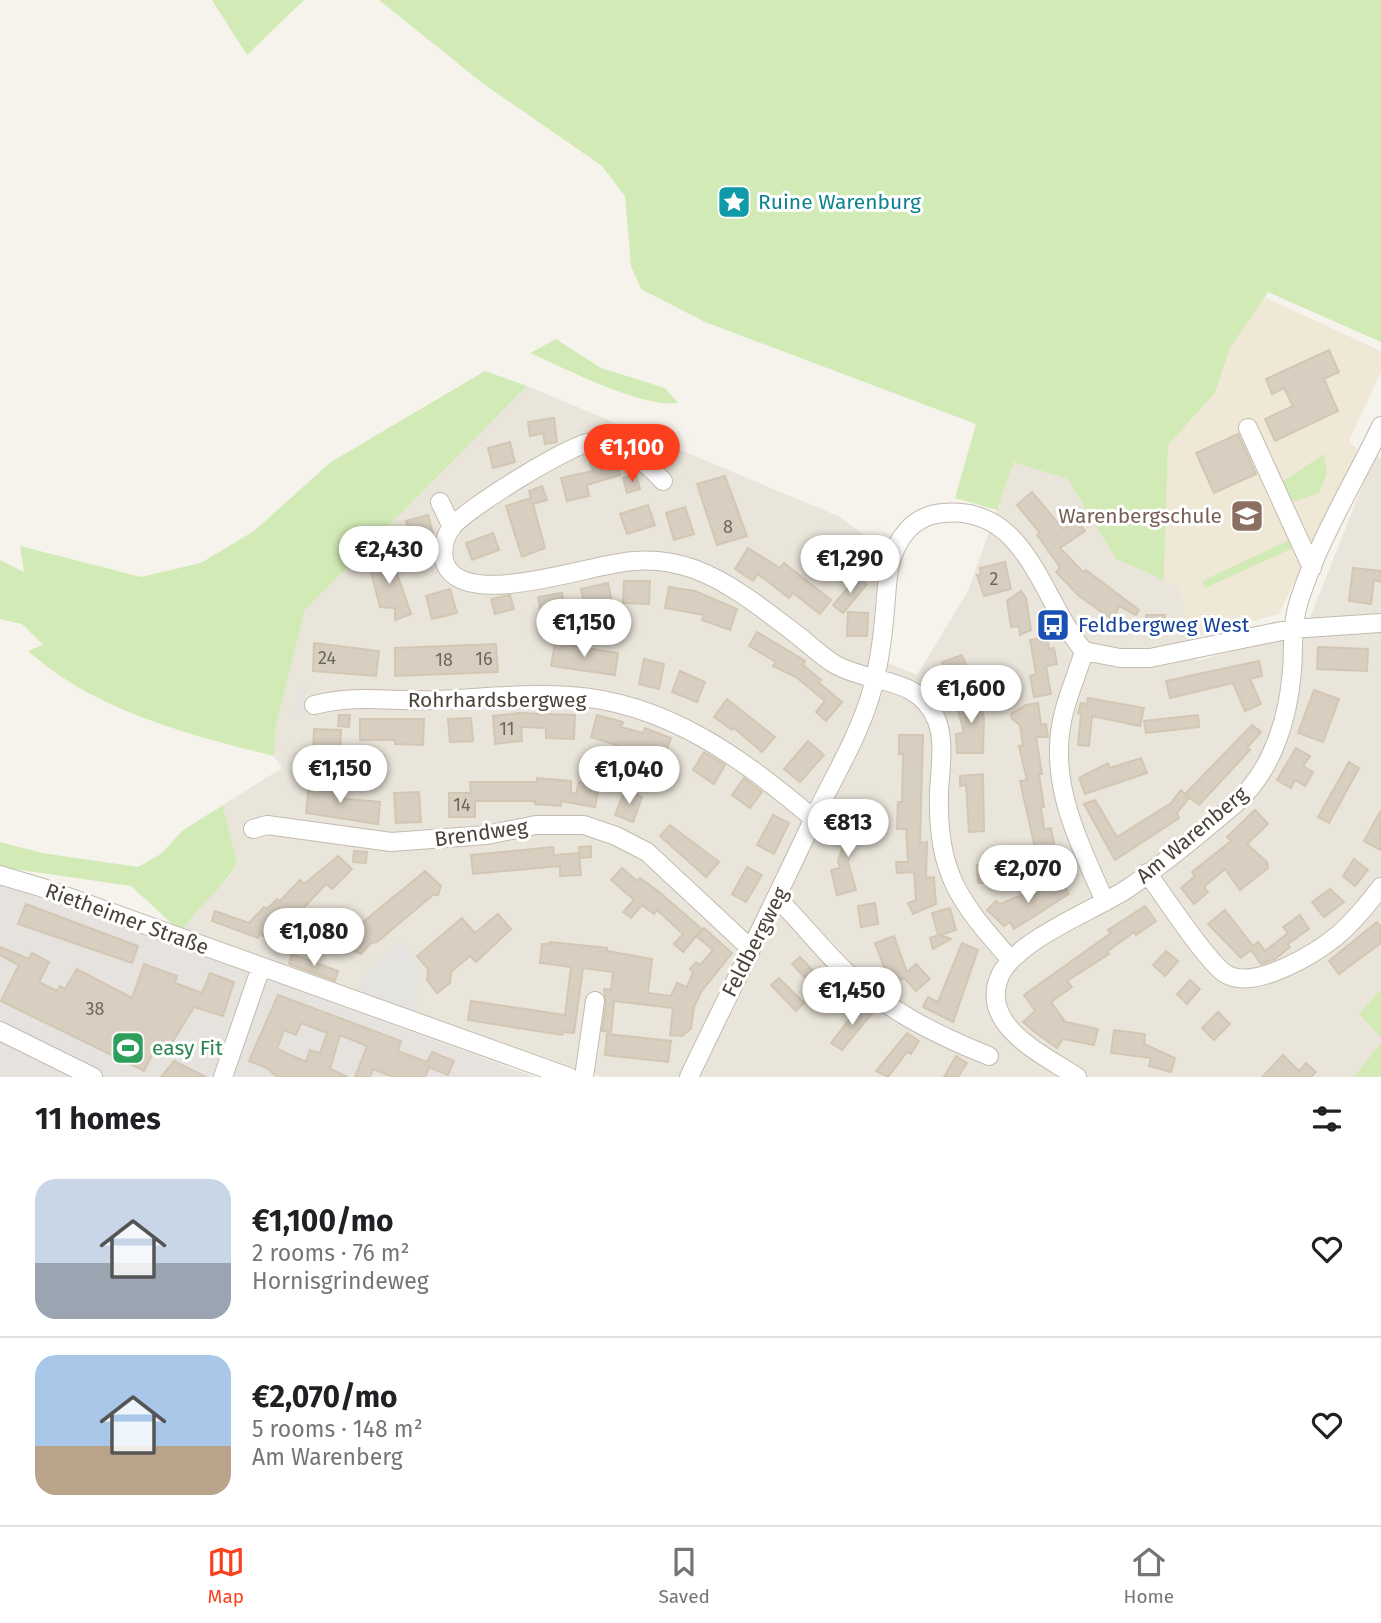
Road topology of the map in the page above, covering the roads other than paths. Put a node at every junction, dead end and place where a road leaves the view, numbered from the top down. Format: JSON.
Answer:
{"nodes":[{"id":1,"x":1381,"y":426,"type":"edge"},
{"id":2,"x":1248,"y":428,"type":"dead end"},
{"id":3,"x":663,"y":481,"type":"dead end"},
{"id":4,"x":440,"y":502,"type":"dead end"},
{"id":5,"x":452,"y":527,"type":"junction"},
{"id":6,"x":1312,"y":568,"type":"junction"},
{"id":7,"x":1381,"y":623,"type":"edge"},
{"id":8,"x":1292,"y":629,"type":"junction"},
{"id":9,"x":1084,"y":651,"type":"junction"},
{"id":10,"x":875,"y":679,"type":"junction"},
{"id":11,"x":314,"y":705,"type":"dead end"},
{"id":12,"x":814,"y":819,"type":"junction"},
{"id":13,"x":253,"y":829,"type":"dead end"},
{"id":14,"x":1147,"y":873,"type":"junction"},
{"id":15,"x":0,"y":876,"type":"edge"},
{"id":16,"x":1381,"y":887,"type":"edge"},
{"id":17,"x":778,"y":899,"type":"junction"},
{"id":18,"x":1105,"y":902,"type":"junction"},
{"id":19,"x":751,"y":949,"type":"junction"},
{"id":20,"x":1010,"y":959,"type":"junction"},
{"id":21,"x":261,"y":967,"type":"junction"},
{"id":22,"x":595,"y":1001,"type":"dead end"},
{"id":23,"x":0,"y":1031,"type":"edge"},
{"id":24,"x":989,"y":1056,"type":"dead end"},
{"id":25,"x":93,"y":1077,"type":"edge"},
{"id":26,"x":223,"y":1077,"type":"edge"},
{"id":27,"x":569,"y":1077,"type":"edge"},
{"id":28,"x":584,"y":1077,"type":"edge"},
{"id":29,"x":689,"y":1077,"type":"edge"},
{"id":30,"x":1077,"y":1077,"type":"edge"}],
"edges":[{"from":1,"to":6,"type":"street","name":"Am Warenberg"},
{"from":2,"to":6,"type":"street"},
{"from":3,"to":5,"type":"street"},
{"from":4,"to":5,"type":"street"},
{"from":5,"to":10,"type":"street"},
{"from":6,"to":8,"type":"street","name":"Am Warenberg"},
{"from":7,"to":8,"type":"street"},
{"from":8,"to":9,"type":"street"},
{"from":8,"to":14,"type":"street","name":"Am Warenberg"},
{"from":9,"to":10,"type":"street","name":"Feldbergweg"},
{"from":9,"to":18,"type":"street"},
{"from":10,"to":12,"type":"street","name":"Feldbergweg"},
{"from":10,"to":20,"type":"street"},
{"from":11,"to":12,"type":"street","name":"Rohrhardsbergweg"},
{"from":12,"to":17,"type":"street","name":"Feldbergweg"},
{"from":13,"to":19,"type":"street","name":"Brendweg"},
{"from":14,"to":16,"type":"street"},
{"from":14,"to":18,"type":"street","name":"Am Warenberg"},
{"from":15,"to":21,"type":"street","name":"Rietheimer Straße"},
{"from":17,"to":19,"type":"street","name":"Feldbergweg"},
{"from":17,"to":24,"type":"street"},
{"from":18,"to":20,"type":"street","name":"Am Warenberg"},
{"from":19,"to":29,"type":"street","name":"Feldbergweg"},
{"from":20,"to":30,"type":"street"},
{"from":21,"to":26,"type":"street"},
{"from":21,"to":27,"type":"street","name":"Rietheimer Straße"},
{"from":22,"to":28,"type":"street"},
{"from":23,"to":25,"type":"street"}]}
